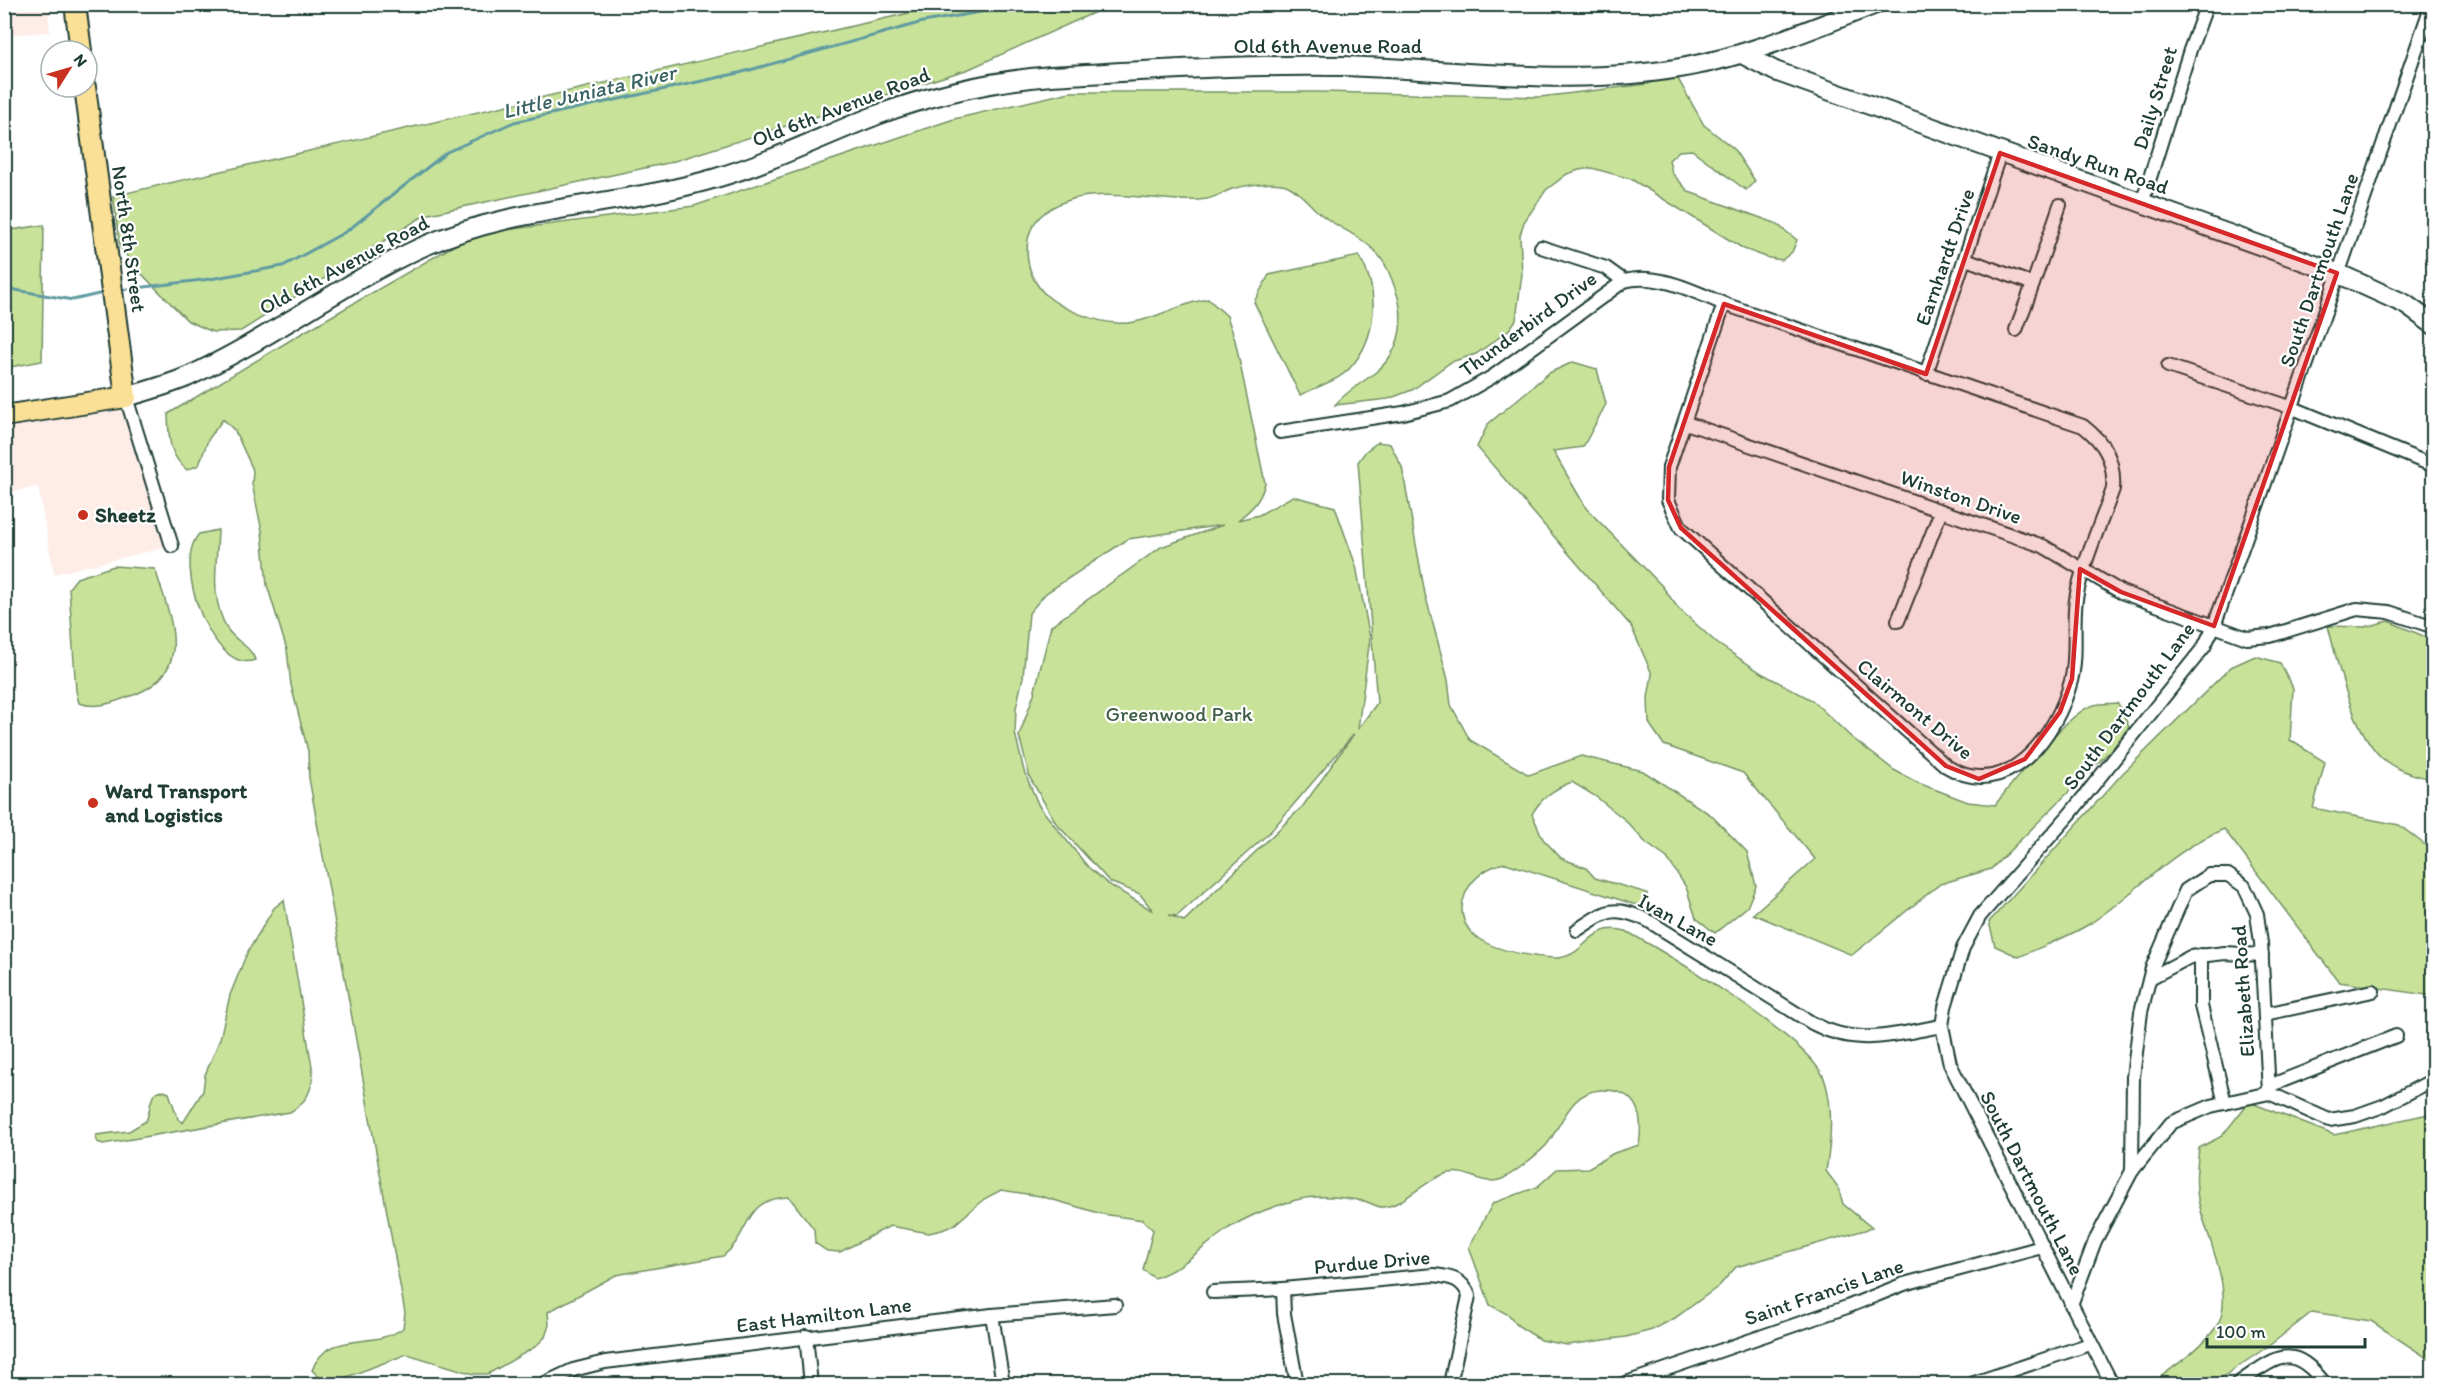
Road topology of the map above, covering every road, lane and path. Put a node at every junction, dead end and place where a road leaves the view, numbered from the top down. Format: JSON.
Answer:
{"nodes":[{"id":1,"x":75,"y":4,"type":"edge"},
{"id":2,"x":1875,"y":4,"type":"edge"},
{"id":3,"x":2207,"y":4,"type":"edge"},
{"id":4,"x":2432,"y":4,"type":"edge"},
{"id":5,"x":79,"y":39,"type":"edge"},
{"id":6,"x":1742,"y":54,"type":"junction"},
{"id":7,"x":87,"y":99,"type":"edge"},
{"id":8,"x":2000,"y":153,"type":"junction"},
{"id":9,"x":2142,"y":203,"type":"junction"},
{"id":10,"x":2060,"y":205,"type":"dead end"},
{"id":11,"x":1541,"y":247,"type":"dead end"},
{"id":12,"x":1966,"y":259,"type":"junction"},
{"id":13,"x":2337,"y":273,"type":"junction"},
{"id":14,"x":1624,"y":280,"type":"junction"},
{"id":15,"x":2032,"y":284,"type":"junction"},
{"id":16,"x":1724,"y":304,"type":"junction"},
{"id":17,"x":2433,"y":325,"type":"edge"},
{"id":18,"x":2016,"y":330,"type":"dead end"},
{"id":19,"x":2168,"y":366,"type":"dead end"},
{"id":20,"x":1926,"y":374,"type":"junction"},
{"id":21,"x":126,"y":397,"type":"junction"},
{"id":22,"x":2293,"y":408,"type":"junction"},
{"id":23,"x":4,"y":416,"type":"edge"},
{"id":24,"x":1686,"y":423,"type":"junction"},
{"id":25,"x":1280,"y":432,"type":"dead end"},
{"id":26,"x":2433,"y":466,"type":"edge"},
{"id":27,"x":1941,"y":511,"type":"junction"},
{"id":28,"x":172,"y":546,"type":"dead end"},
{"id":29,"x":2084,"y":572,"type":"junction"},
{"id":30,"x":1898,"y":621,"type":"dead end"},
{"id":31,"x":2214,"y":626,"type":"junction"},
{"id":32,"x":2433,"y":627,"type":"edge"},
{"id":33,"x":1577,"y":930,"type":"dead end"},
{"id":34,"x":2262,"y":955,"type":"junction"},
{"id":35,"x":2201,"y":956,"type":"junction"},
{"id":36,"x":2150,"y":978,"type":"junction"},
{"id":37,"x":2373,"y":991,"type":"dead end"},
{"id":38,"x":2265,"y":1014,"type":"junction"},
{"id":39,"x":1942,"y":1026,"type":"junction"},
{"id":40,"x":2396,"y":1036,"type":"dead end"},
{"id":41,"x":2429,"y":1082,"type":"dead end"},
{"id":42,"x":2269,"y":1090,"type":"junction"},
{"id":43,"x":2225,"y":1103,"type":"junction"},
{"id":44,"x":2132,"y":1171,"type":"junction"},
{"id":45,"x":2042,"y":1247,"type":"junction"},
{"id":46,"x":1283,"y":1289,"type":"junction"},
{"id":47,"x":1213,"y":1292,"type":"dead end"},
{"id":48,"x":1115,"y":1305,"type":"dead end"},
{"id":49,"x":2071,"y":1305,"type":"junction"},
{"id":50,"x":992,"y":1315,"type":"junction"},
{"id":51,"x":806,"y":1336,"type":"junction"},
{"id":52,"x":2090,"y":1344,"type":"junction"},
{"id":53,"x":546,"y":1384,"type":"edge"},
{"id":54,"x":811,"y":1384,"type":"edge"},
{"id":55,"x":1003,"y":1384,"type":"edge"},
{"id":56,"x":1297,"y":1384,"type":"edge"},
{"id":57,"x":1450,"y":1384,"type":"edge"},
{"id":58,"x":1623,"y":1384,"type":"edge"},
{"id":59,"x":1971,"y":1384,"type":"edge"},
{"id":60,"x":2112,"y":1384,"type":"edge"},
{"id":61,"x":2237,"y":1384,"type":"edge"},
{"id":62,"x":2325,"y":1384,"type":"edge"}],
"edges":[{"from":1,"to":5,"type":"main road"},
{"from":2,"to":6,"type":"main road","name":"Old 6th Avenue Road"},
{"from":3,"to":9,"type":"street","name":"Daily Street"},
{"from":4,"to":13,"type":"street","name":"South Dartmouth Lane"},
{"from":6,"to":8,"type":"main road","name":"Sandy Run Road"},
{"from":6,"to":21,"type":"main road","name":"Old 6th Avenue Road"},
{"from":7,"to":21,"type":"main road","name":"North 8th Street"},
{"from":8,"to":9,"type":"main road","name":"Sandy Run Road"},
{"from":8,"to":12,"type":"street","name":"Earnhardt Drive"},
{"from":9,"to":13,"type":"main road","name":"Sandy Run Road"},
{"from":10,"to":15,"type":"street"},
{"from":11,"to":14,"type":"street"},
{"from":12,"to":15,"type":"street"},
{"from":12,"to":20,"type":"street","name":"Earnhardt Drive"},
{"from":13,"to":17,"type":"main road","name":"Sandy Run Road"},
{"from":13,"to":22,"type":"street","name":"South Dartmouth Lane"},
{"from":14,"to":16,"type":"street","name":"Clairmont Drive"},
{"from":14,"to":25,"type":"street","name":"Thunderbird Drive"},
{"from":15,"to":18,"type":"street"},
{"from":16,"to":20,"type":"street","name":"Clairmont Drive"},
{"from":16,"to":24,"type":"street","name":"Clairmont Drive"},
{"from":19,"to":22,"type":"street"},
{"from":20,"to":29,"type":"street","name":"Clairmont Drive"},
{"from":21,"to":23,"type":"main road","name":"Old 6th Avenue Road"},
{"from":21,"to":28,"type":"street"},
{"from":22,"to":26,"type":"street"},
{"from":22,"to":31,"type":"street","name":"South Dartmouth Lane"},
{"from":24,"to":27,"type":"street","name":"Winston Drive"},
{"from":24,"to":29,"type":"street","name":"Clairmont Drive"},
{"from":27,"to":29,"type":"street","name":"Winston Drive"},
{"from":27,"to":30,"type":"street"},
{"from":29,"to":31,"type":"street","name":"Winston Drive"},
{"from":31,"to":32,"type":"street","name":"Winston Drive"},
{"from":31,"to":39,"type":"street","name":"South Dartmouth Lane"},
{"from":33,"to":39,"type":"street","name":"Ivan Lane"},
{"from":34,"to":35,"type":"street"},
{"from":34,"to":36,"type":"street","name":"Elizabeth Road"},
{"from":34,"to":38,"type":"street","name":"Elizabeth Road"},
{"from":35,"to":36,"type":"street"},
{"from":35,"to":43,"type":"street"},
{"from":36,"to":44,"type":"street","name":"Elizabeth Road"},
{"from":37,"to":38,"type":"street"},
{"from":38,"to":42,"type":"street","name":"Elizabeth Road"},
{"from":39,"to":45,"type":"street","name":"South Dartmouth Lane"},
{"from":40,"to":42,"type":"street"},
{"from":41,"to":42,"type":"street"},
{"from":42,"to":43,"type":"street"},
{"from":43,"to":44,"type":"street"},
{"from":44,"to":49,"type":"street"},
{"from":45,"to":49,"type":"street","name":"South Dartmouth Lane"},
{"from":45,"to":58,"type":"street","name":"Saint Francis Lane"},
{"from":46,"to":47,"type":"street","name":"Purdue Drive"},
{"from":46,"to":56,"type":"street"},
{"from":46,"to":57,"type":"street","name":"Purdue Drive"},
{"from":48,"to":50,"type":"street","name":"East Hamilton Lane"},
{"from":49,"to":52,"type":"street","name":"South Dartmouth Lane"},
{"from":50,"to":51,"type":"street","name":"East Hamilton Lane"},
{"from":50,"to":55,"type":"street"},
{"from":51,"to":53,"type":"street","name":"East Hamilton Lane"},
{"from":51,"to":54,"type":"street"},
{"from":52,"to":59,"type":"street"},
{"from":52,"to":60,"type":"street","name":"South Dartmouth Lane"},
{"from":61,"to":62,"type":"street"}]}
